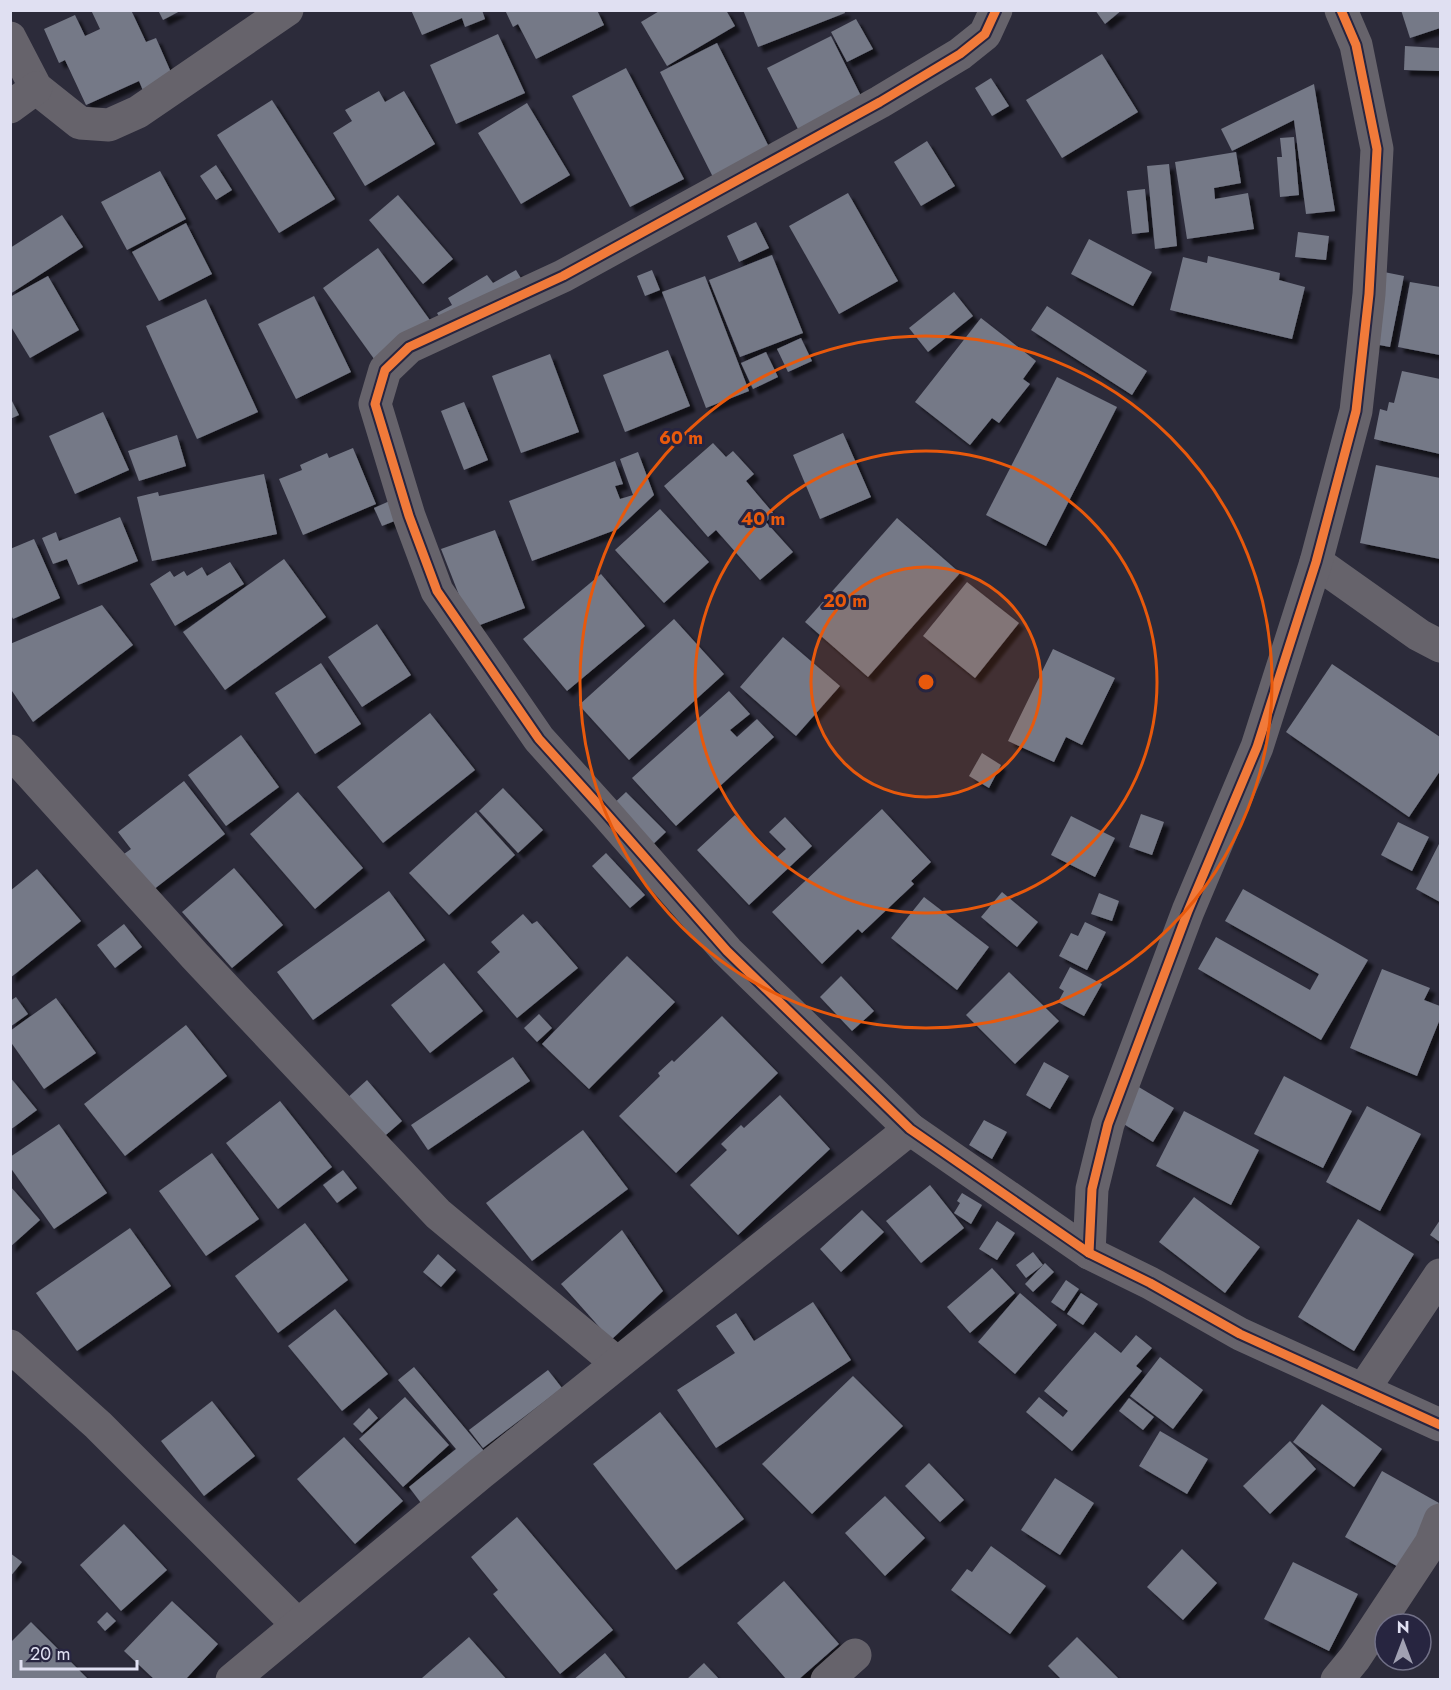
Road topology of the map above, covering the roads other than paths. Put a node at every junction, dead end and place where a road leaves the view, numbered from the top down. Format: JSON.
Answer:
{"nodes":[{"id":1,"x":287,"y":10,"type":"edge"},
{"id":2,"x":996,"y":10,"type":"edge"},
{"id":3,"x":1341,"y":10,"type":"edge"},
{"id":4,"x":10,"y":38,"type":"edge"},
{"id":5,"x":23,"y":98,"type":"edge"},
{"id":6,"x":1316,"y":562,"type":"junction"},
{"id":7,"x":1440,"y":646,"type":"edge"},
{"id":8,"x":10,"y":751,"type":"edge"},
{"id":9,"x":910,"y":1129,"type":"junction"},
{"id":10,"x":1089,"y":1252,"type":"junction"},
{"id":11,"x":1440,"y":1275,"type":"edge"},
{"id":12,"x":10,"y":1346,"type":"edge"},
{"id":13,"x":617,"y":1363,"type":"junction"},
{"id":14,"x":1363,"y":1390,"type":"junction"},
{"id":15,"x":1440,"y":1425,"type":"edge"},
{"id":16,"x":1440,"y":1520,"type":"edge"},
{"id":17,"x":298,"y":1625,"type":"junction"},
{"id":18,"x":855,"y":1655,"type":"dead end"},
{"id":19,"x":232,"y":1680,"type":"edge"},
{"id":20,"x":827,"y":1680,"type":"edge"},
{"id":21,"x":1337,"y":1680,"type":"edge"}],
"edges":[{"from":1,"to":5,"type":"street"},
{"from":2,"to":9,"type":"street"},
{"from":3,"to":6,"type":"street"},
{"from":4,"to":5,"type":"street"},
{"from":6,"to":7,"type":"street"},
{"from":6,"to":10,"type":"street"},
{"from":8,"to":13,"type":"street"},
{"from":9,"to":10,"type":"street"},
{"from":9,"to":13,"type":"street"},
{"from":10,"to":14,"type":"street"},
{"from":11,"to":14,"type":"street"},
{"from":12,"to":17,"type":"street"},
{"from":13,"to":17,"type":"street"},
{"from":14,"to":15,"type":"street"},
{"from":16,"to":21,"type":"street"},
{"from":17,"to":19,"type":"street"},
{"from":18,"to":20,"type":"street"}]}
